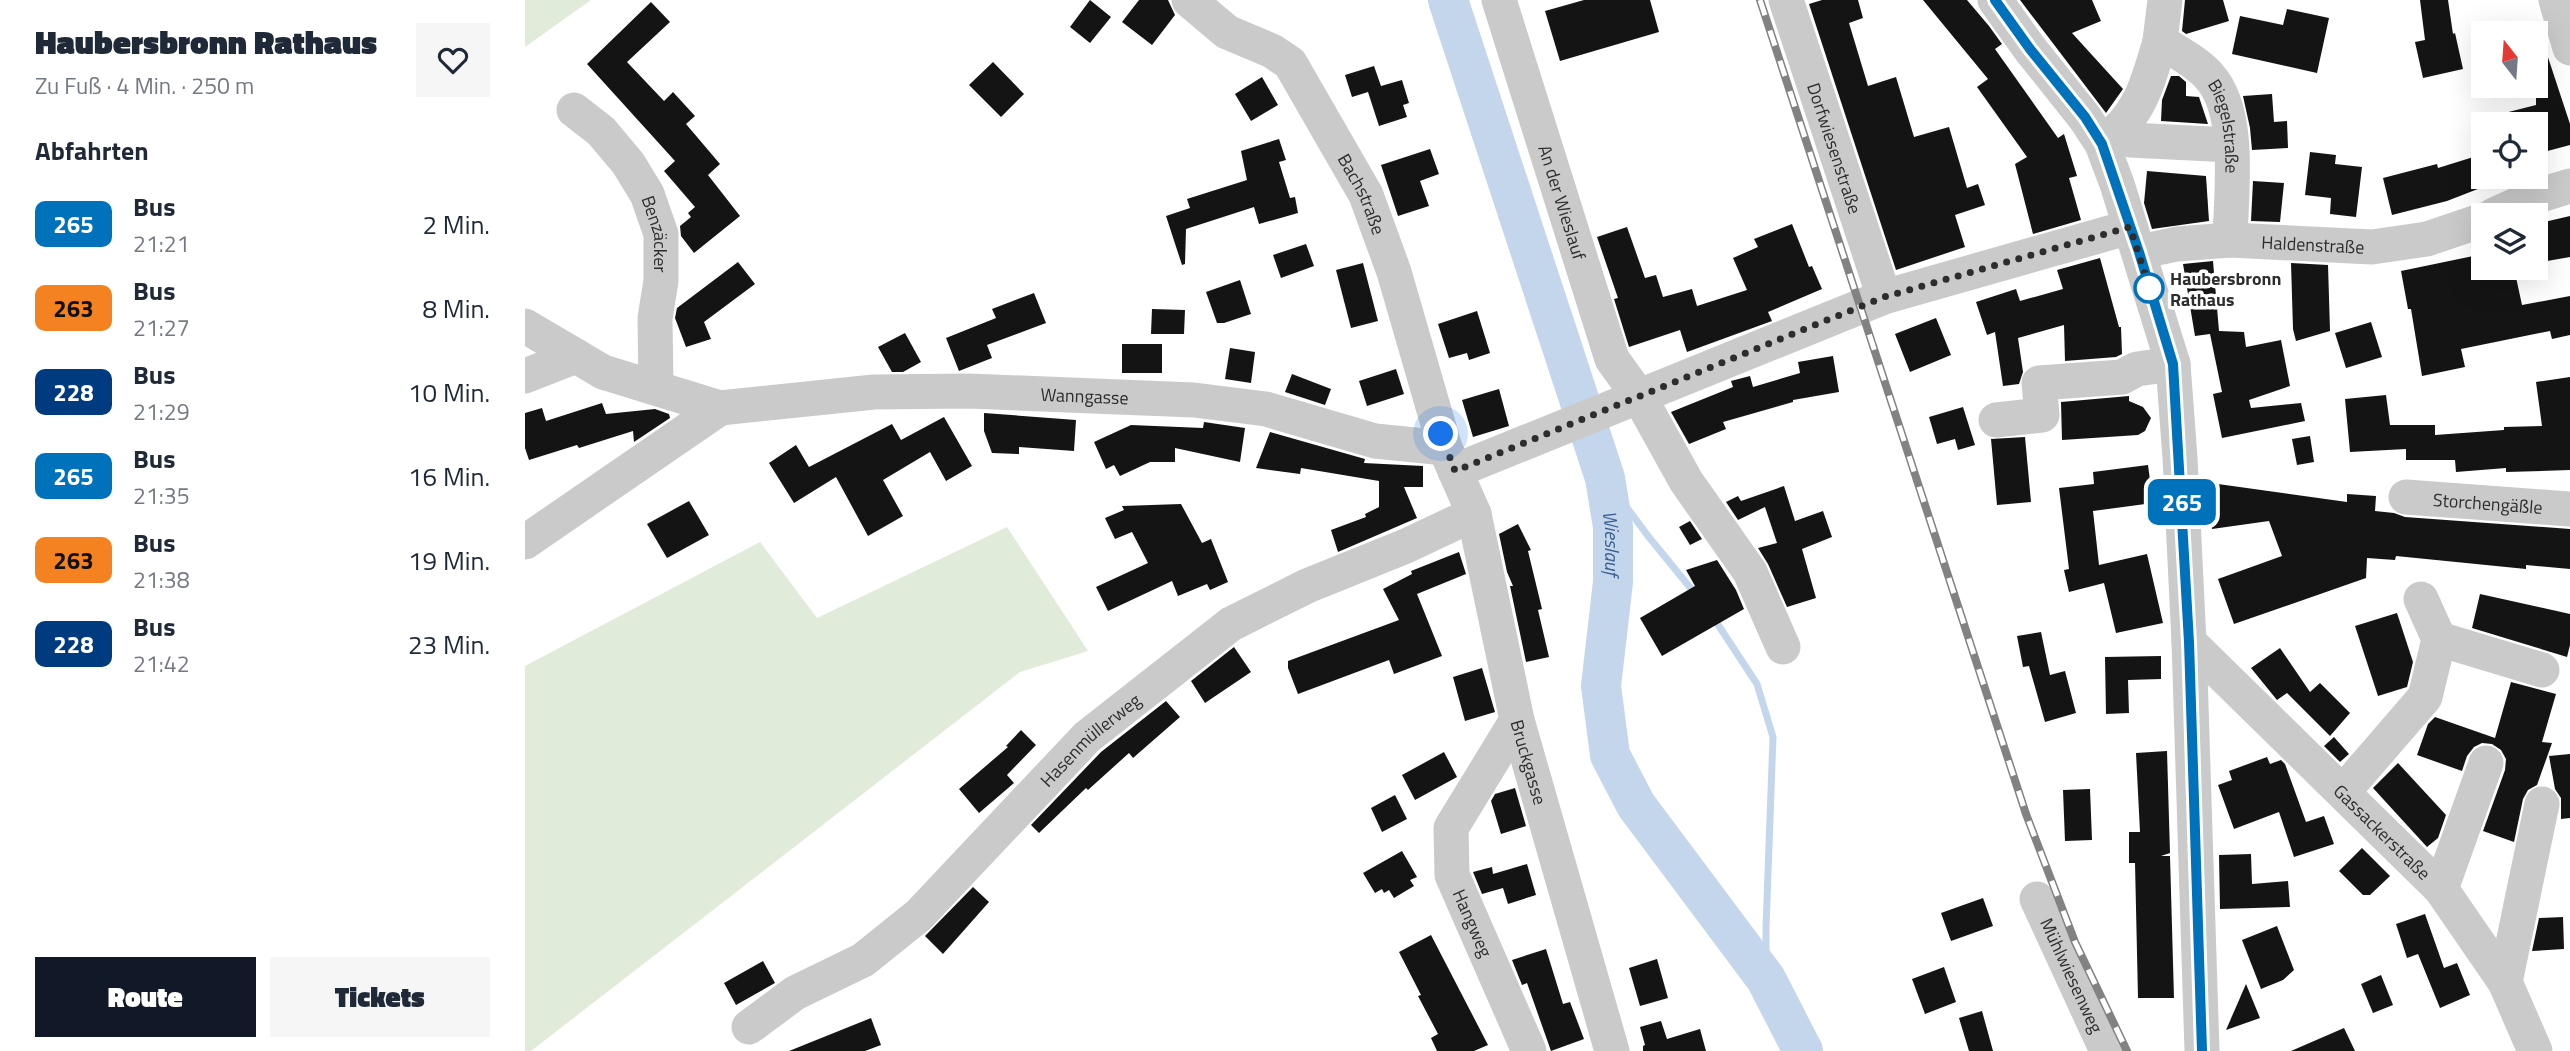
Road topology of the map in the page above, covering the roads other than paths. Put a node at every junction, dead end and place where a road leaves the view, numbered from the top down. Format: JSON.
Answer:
{"nodes":[{"id":1,"x":1189,"y":0,"type":"edge"},
{"id":2,"x":1499,"y":0,"type":"edge"},
{"id":3,"x":1786,"y":0,"type":"edge"},
{"id":4,"x":1995,"y":0,"type":"edge"},
{"id":5,"x":2165,"y":0,"type":"edge"},
{"id":6,"x":2556,"y":0,"type":"edge"},
{"id":7,"x":2159,"y":41,"type":"junction"},
{"id":8,"x":2570,"y":48,"type":"edge"},
{"id":9,"x":574,"y":110,"type":"dead end"},
{"id":10,"x":2110,"y":137,"type":"junction"},
{"id":11,"x":2231,"y":145,"type":"junction"},
{"id":12,"x":2570,"y":186,"type":"edge"},
{"id":13,"x":2521,"y":203,"type":"edge"},
{"id":14,"x":2471,"y":224,"type":"edge"},
{"id":15,"x":2134,"y":240,"type":"junction"},
{"id":16,"x":2230,"y":240,"type":"junction"},
{"id":17,"x":1884,"y":297,"type":"junction"},
{"id":18,"x":525,"y":326,"type":"edge"},
{"id":19,"x":576,"y":356,"type":"junction"},
{"id":20,"x":2173,"y":364,"type":"junction"},
{"id":21,"x":525,"y":376,"type":"edge"},
{"id":22,"x":656,"y":388,"type":"junction"},
{"id":23,"x":1631,"y":401,"type":"junction"},
{"id":24,"x":720,"y":408,"type":"junction"},
{"id":25,"x":1996,"y":420,"type":"dead end"},
{"id":26,"x":1450,"y":460,"type":"junction"},
{"id":27,"x":2406,"y":497,"type":"dead end"},
{"id":28,"x":2570,"y":509,"type":"edge"},
{"id":29,"x":1473,"y":514,"type":"junction"},
{"id":30,"x":525,"y":542,"type":"edge"},
{"id":31,"x":2421,"y":599,"type":"dead end"},
{"id":32,"x":2439,"y":639,"type":"junction"},
{"id":33,"x":2189,"y":642,"type":"junction"},
{"id":34,"x":1783,"y":647,"type":"dead end"},
{"id":35,"x":2542,"y":670,"type":"dead end"},
{"id":36,"x":1517,"y":720,"type":"junction"},
{"id":37,"x":2486,"y":763,"type":"dead end"},
{"id":38,"x":2343,"y":792,"type":"junction"},
{"id":39,"x":2542,"y":804,"type":"dead end"},
{"id":40,"x":2441,"y":889,"type":"junction"},
{"id":41,"x":2037,"y":899,"type":"dead end"},
{"id":42,"x":2505,"y":982,"type":"junction"},
{"id":43,"x":749,"y":1027,"type":"dead end"},
{"id":44,"x":1529,"y":1051,"type":"edge"},
{"id":45,"x":1612,"y":1051,"type":"edge"},
{"id":46,"x":2107,"y":1051,"type":"edge"},
{"id":47,"x":2202,"y":1051,"type":"edge"},
{"id":48,"x":2535,"y":1051,"type":"edge"}],
"edges":[{"from":1,"to":26,"type":"street","name":"Bachstraße"},
{"from":2,"to":23,"type":"street","name":"An der Wieslauf"},
{"from":3,"to":17,"type":"street","name":"Dorfwiesenstraße"},
{"from":4,"to":10,"type":"street"},
{"from":5,"to":7,"type":"street"},
{"from":6,"to":8,"type":"street"},
{"from":7,"to":10,"type":"street"},
{"from":7,"to":11,"type":"street","name":"Biegelstraße"},
{"from":9,"to":22,"type":"street","name":"Benzäcker"},
{"from":10,"to":11,"type":"street"},
{"from":10,"to":15,"type":"street"},
{"from":11,"to":16,"type":"street","name":"Biegelstraße"},
{"from":12,"to":13,"type":"street"},
{"from":14,"to":16,"type":"street","name":"Haldenstraße"},
{"from":15,"to":16,"type":"street","name":"Haldenstraße"},
{"from":15,"to":17,"type":"street"},
{"from":15,"to":20,"type":"street"},
{"from":17,"to":23,"type":"street"},
{"from":18,"to":19,"type":"street","name":"Wanngasse"},
{"from":19,"to":21,"type":"street"},
{"from":19,"to":22,"type":"street","name":"Wanngasse"},
{"from":20,"to":25,"type":"street"},
{"from":20,"to":33,"type":"street"},
{"from":22,"to":24,"type":"street","name":"Wanngasse"},
{"from":23,"to":26,"type":"street"},
{"from":23,"to":34,"type":"street"},
{"from":24,"to":26,"type":"street","name":"Wanngasse"},
{"from":24,"to":30,"type":"street","name":"Wanngasse"},
{"from":26,"to":29,"type":"street","name":"Bruckgasse"},
{"from":27,"to":28,"type":"street","name":"Storchengäßle"},
{"from":29,"to":36,"type":"street","name":"Bruckgasse"},
{"from":29,"to":43,"type":"street","name":"Hasenmüllerweg"},
{"from":31,"to":32,"type":"street"},
{"from":32,"to":35,"type":"street"},
{"from":32,"to":38,"type":"street"},
{"from":33,"to":38,"type":"street","name":"Gassackerstraße"},
{"from":33,"to":47,"type":"street"},
{"from":36,"to":44,"type":"street","name":"Hangweg"},
{"from":36,"to":45,"type":"street","name":"Bruckgasse"},
{"from":37,"to":40,"type":"street"},
{"from":38,"to":40,"type":"street","name":"Gassackerstraße"},
{"from":39,"to":42,"type":"street"},
{"from":40,"to":42,"type":"street","name":"Gassackerstraße"},
{"from":41,"to":46,"type":"street","name":"Mühlwiesenweg"},
{"from":42,"to":48,"type":"street","name":"Gassackerstraße"}]}
